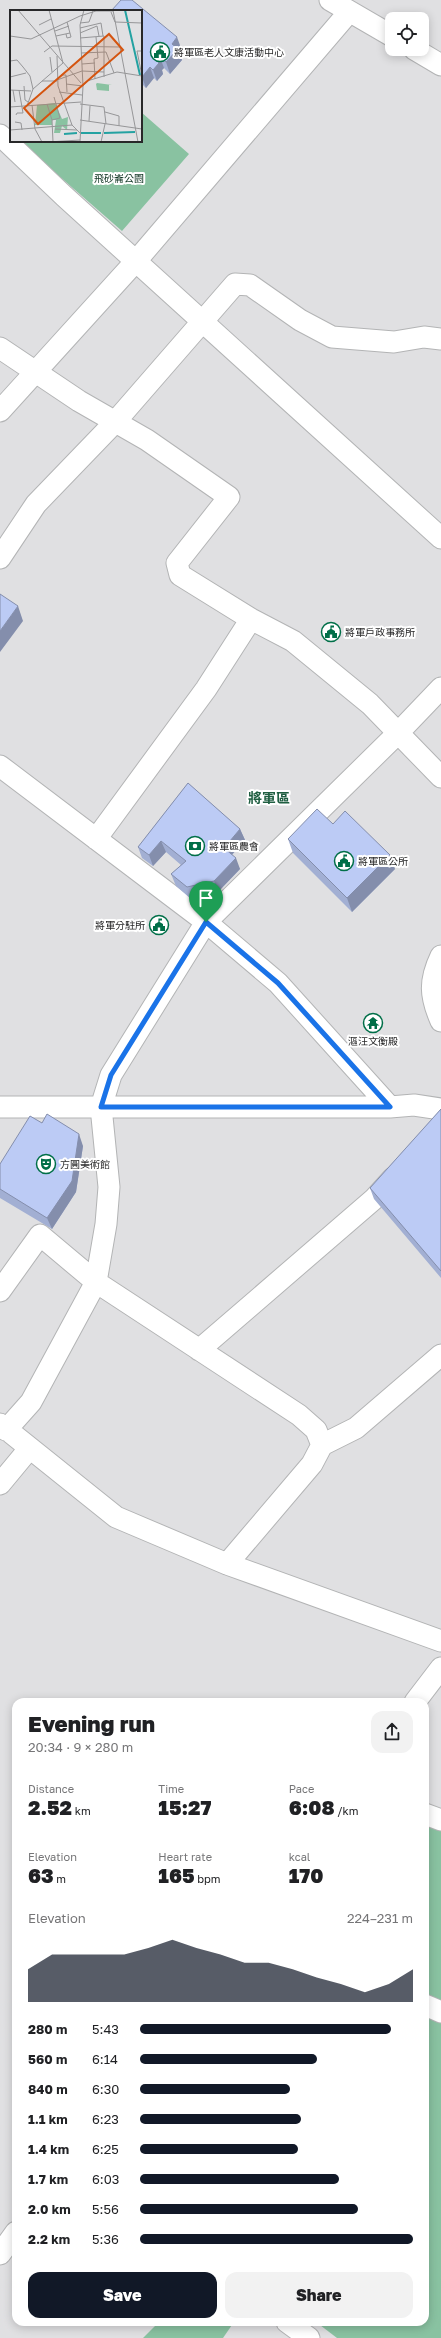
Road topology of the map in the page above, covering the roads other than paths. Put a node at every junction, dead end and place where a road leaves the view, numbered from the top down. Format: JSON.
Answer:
{"nodes":[{"id":1,"x":330,"y":0,"type":"edge"},
{"id":2,"x":349,"y":12,"type":"junction"},
{"id":3,"x":385,"y":32,"type":"edge"},
{"id":4,"x":426,"y":56,"type":"edge"},
{"id":5,"x":441,"y":65,"type":"edge"},
{"id":6,"x":0,"y":134,"type":"edge"},
{"id":7,"x":136,"y":261,"type":"junction"},
{"id":8,"x":202,"y":321,"type":"junction"},
{"id":9,"x":441,"y":339,"type":"edge"},
{"id":10,"x":0,"y":348,"type":"edge"},
{"id":11,"x":36,"y":372,"type":"junction"},
{"id":12,"x":0,"y":412,"type":"edge"},
{"id":13,"x":115,"y":422,"type":"junction"},
{"id":14,"x":441,"y":538,"type":"edge"},
{"id":15,"x":0,"y":558,"type":"edge"},
{"id":16,"x":251,"y":619,"type":"junction"},
{"id":17,"x":441,"y":688,"type":"edge"},
{"id":18,"x":398,"y":733,"type":"junction"},
{"id":19,"x":0,"y":766,"type":"edge"},
{"id":20,"x":441,"y":777,"type":"edge"},
{"id":21,"x":96,"y":838,"type":"junction"},
{"id":22,"x":206,"y":922,"type":"junction"},
{"id":23,"x":441,"y":956,"type":"edge"},
{"id":24,"x":441,"y":1021,"type":"edge"},
{"id":25,"x":0,"y":1107,"type":"edge"},
{"id":26,"x":101,"y":1107,"type":"junction"},
{"id":27,"x":390,"y":1107,"type":"junction"},
{"id":28,"x":441,"y":1109,"type":"edge"},
{"id":29,"x":405,"y":1165,"type":"edge"},
{"id":30,"x":96,"y":1282,"type":"junction"},
{"id":31,"x":0,"y":1291,"type":"edge"},
{"id":32,"x":199,"y":1350,"type":"junction"},
{"id":33,"x":441,"y":1355,"type":"edge"},
{"id":34,"x":3,"y":1427,"type":"edge"},
{"id":35,"x":322,"y":1444,"type":"junction"},
{"id":36,"x":29,"y":1448,"type":"junction"},
{"id":37,"x":0,"y":1484,"type":"edge"},
{"id":38,"x":227,"y":1564,"type":"junction"},
{"id":39,"x":441,"y":1641,"type":"edge"},
{"id":40,"x":441,"y":1668,"type":"edge"},
{"id":41,"x":418,"y":1698,"type":"edge"},
{"id":42,"x":429,"y":1816,"type":"edge"},
{"id":43,"x":441,"y":1820,"type":"edge"},
{"id":44,"x":429,"y":2007,"type":"edge"},
{"id":45,"x":441,"y":2012,"type":"edge"},
{"id":46,"x":292,"y":2326,"type":"edge"},
{"id":47,"x":308,"y":2338,"type":"edge"}],
"edges":[{"from":1,"to":2,"type":"street"},
{"from":2,"to":3,"type":"street"},
{"from":2,"to":7,"type":"street"},
{"from":4,"to":5,"type":"street"},
{"from":6,"to":7,"type":"street"},
{"from":7,"to":8,"type":"street"},
{"from":7,"to":11,"type":"street"},
{"from":8,"to":9,"type":"street"},
{"from":8,"to":13,"type":"street"},
{"from":8,"to":14,"type":"street"},
{"from":10,"to":11,"type":"street"},
{"from":11,"to":12,"type":"street"},
{"from":11,"to":13,"type":"street"},
{"from":13,"to":15,"type":"street"},
{"from":13,"to":16,"type":"street"},
{"from":16,"to":18,"type":"street"},
{"from":16,"to":21,"type":"street"},
{"from":17,"to":18,"type":"street"},
{"from":18,"to":20,"type":"street"},
{"from":18,"to":22,"type":"street"},
{"from":19,"to":21,"type":"street"},
{"from":21,"to":22,"type":"street"},
{"from":22,"to":26,"type":"street"},
{"from":22,"to":27,"type":"street"},
{"from":23,"to":24,"type":"street"},
{"from":25,"to":26,"type":"street"},
{"from":26,"to":27,"type":"street"},
{"from":26,"to":30,"type":"street"},
{"from":27,"to":28,"type":"street"},
{"from":29,"to":32,"type":"street"},
{"from":30,"to":31,"type":"street"},
{"from":30,"to":32,"type":"street"},
{"from":30,"to":34,"type":"street"},
{"from":32,"to":35,"type":"street"},
{"from":33,"to":35,"type":"street"},
{"from":34,"to":36,"type":"street"},
{"from":35,"to":38,"type":"street"},
{"from":36,"to":37,"type":"street"},
{"from":36,"to":38,"type":"street"},
{"from":38,"to":39,"type":"street"},
{"from":40,"to":41,"type":"street"},
{"from":42,"to":43,"type":"street"},
{"from":44,"to":45,"type":"street"},
{"from":46,"to":47,"type":"street"}]}
